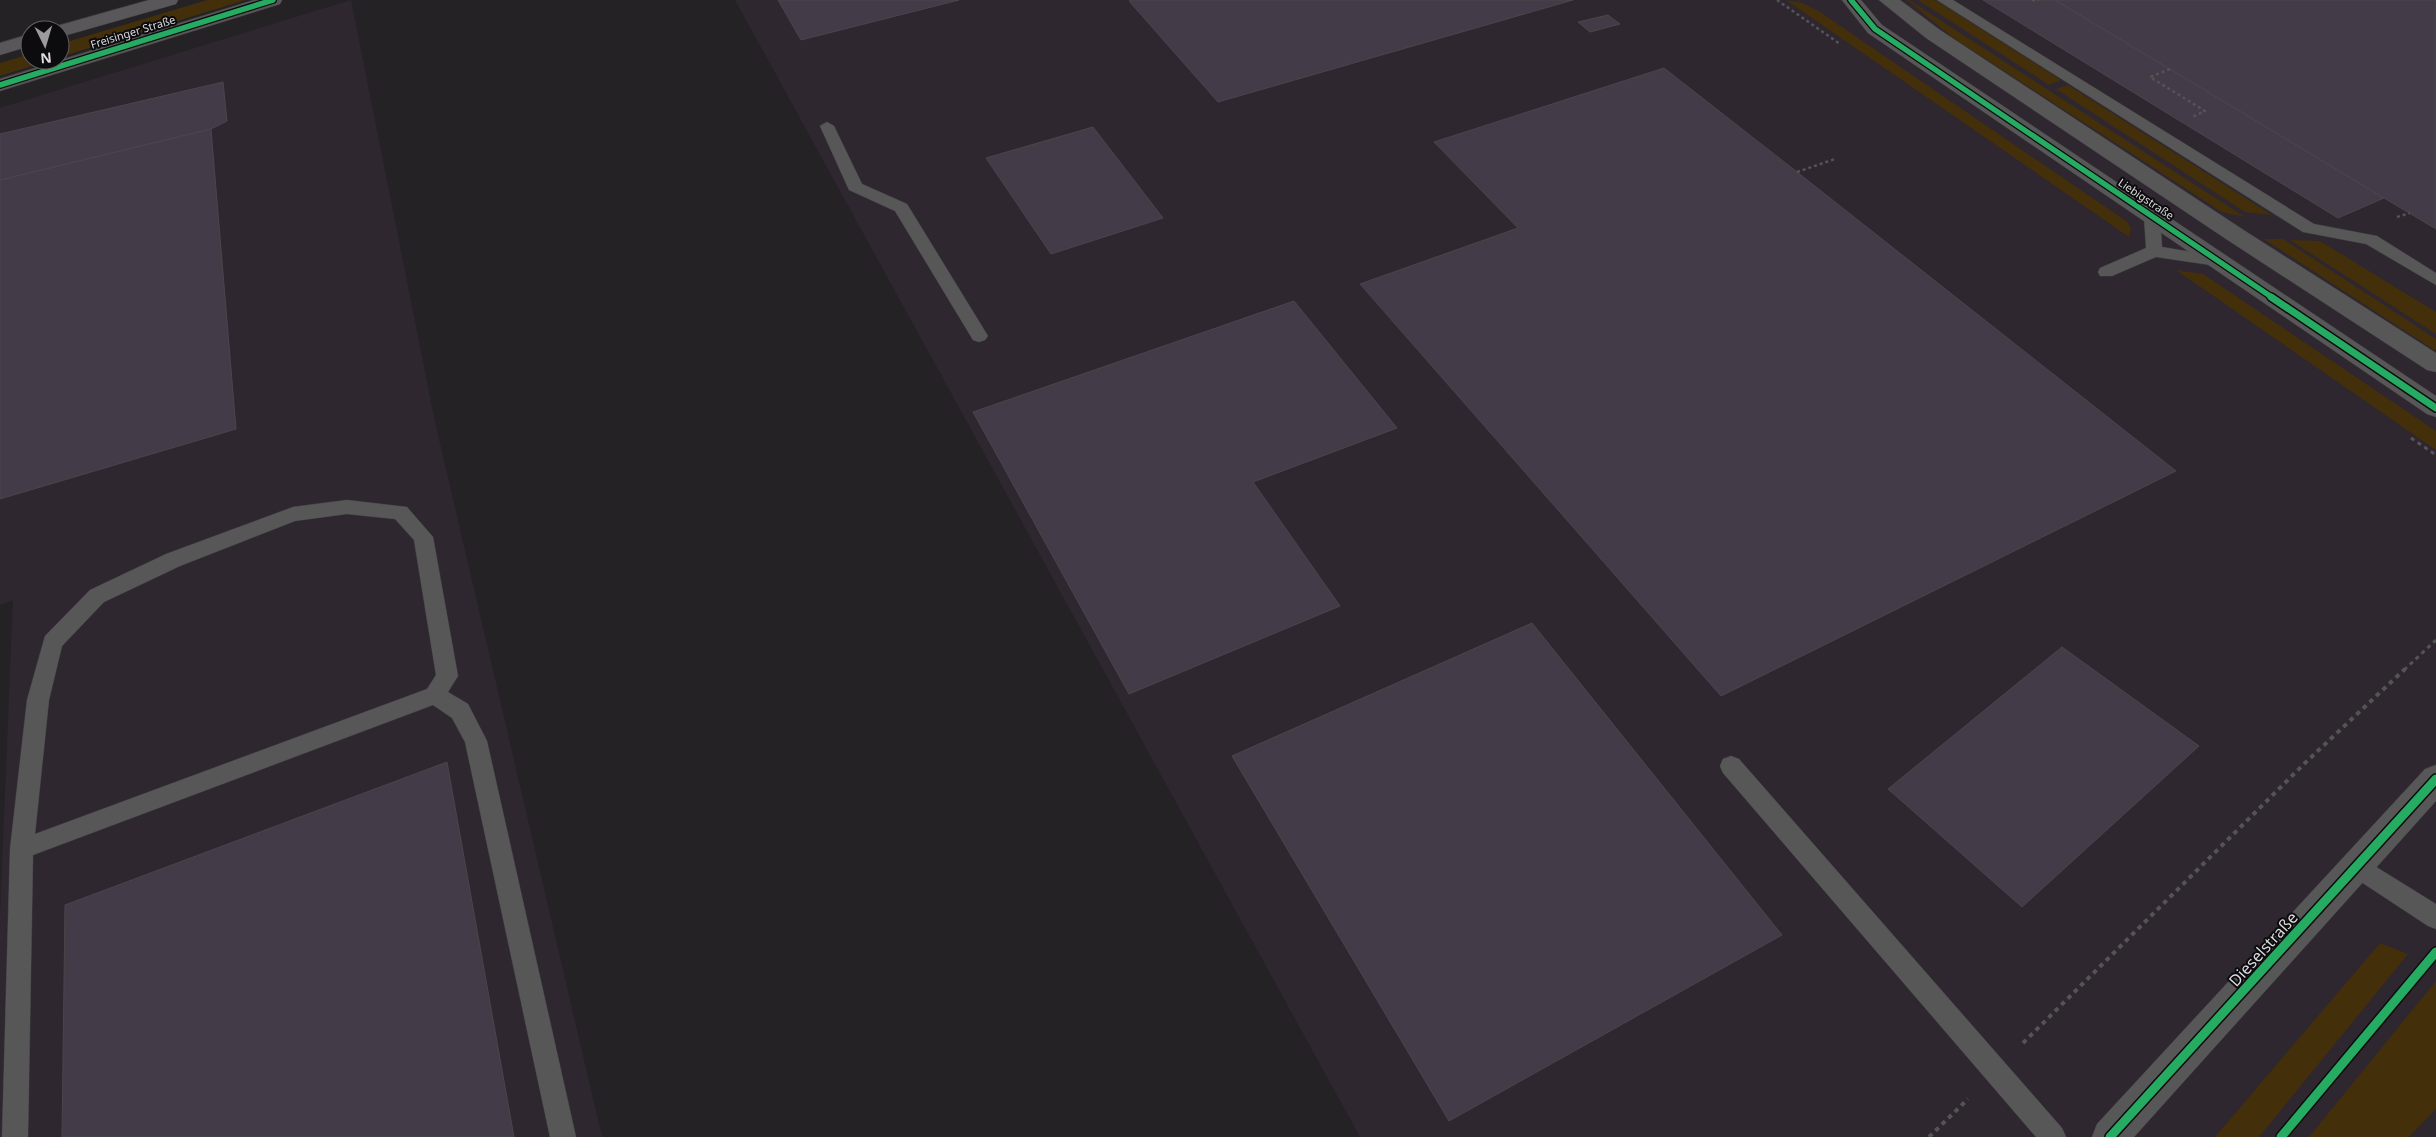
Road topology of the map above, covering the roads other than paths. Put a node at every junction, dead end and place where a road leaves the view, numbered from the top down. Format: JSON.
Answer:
{"nodes":[{"id":1,"x":169,"y":0,"type":"edge"},
{"id":2,"x":273,"y":0,"type":"edge"},
{"id":3,"x":1851,"y":0,"type":"edge"},
{"id":4,"x":1888,"y":0,"type":"edge"},
{"id":5,"x":1944,"y":0,"type":"edge"},
{"id":6,"x":70,"y":28,"type":"edge"},
{"id":7,"x":20,"y":43,"type":"edge"},
{"id":8,"x":0,"y":49,"type":"edge"},
{"id":9,"x":0,"y":85,"type":"edge"},
{"id":10,"x":827,"y":126,"type":"dead end"},
{"id":11,"x":2152,"y":217,"type":"junction"},
{"id":12,"x":2154,"y":251,"type":"junction"},
{"id":13,"x":2217,"y":261,"type":"junction"},
{"id":14,"x":2106,"y":272,"type":"dead end"},
{"id":15,"x":2436,"y":280,"type":"edge"},
{"id":16,"x":979,"y":336,"type":"dead end"},
{"id":17,"x":2436,"y":364,"type":"edge"},
{"id":18,"x":2436,"y":408,"type":"edge"},
{"id":19,"x":435,"y":695,"type":"junction"},
{"id":20,"x":1731,"y":766,"type":"dead end"},
{"id":21,"x":2436,"y":779,"type":"edge"},
{"id":22,"x":22,"y":849,"type":"junction"},
{"id":23,"x":2357,"y":866,"type":"junction"},
{"id":24,"x":2436,"y":918,"type":"edge"},
{"id":25,"x":15,"y":1137,"type":"edge"},
{"id":26,"x":563,"y":1137,"type":"edge"},
{"id":27,"x":2052,"y":1137,"type":"edge"},
{"id":28,"x":2110,"y":1137,"type":"edge"}],
"edges":[{"from":1,"to":6,"type":"main road"},
{"from":2,"to":9,"type":"street","name":"Freisinger Straße"},
{"from":3,"to":11,"type":"street","name":"Liebigstraße"},
{"from":4,"to":17,"type":"street","name":"Liebigstraße"},
{"from":5,"to":15,"type":"lane"},
{"from":7,"to":8,"type":"main road"},
{"from":10,"to":16,"type":"lane"},
{"from":11,"to":12,"type":"lane"},
{"from":11,"to":13,"type":"street","name":"Liebigstraße"},
{"from":12,"to":13,"type":"lane"},
{"from":12,"to":14,"type":"lane"},
{"from":13,"to":18,"type":"street","name":"Liebigstraße"},
{"from":19,"to":22,"type":"lane"},
{"from":19,"to":22,"type":"lane"},
{"from":19,"to":26,"type":"lane"},
{"from":20,"to":27,"type":"lane"},
{"from":21,"to":23,"type":"street","name":"Dieselstraße"},
{"from":22,"to":25,"type":"lane"},
{"from":23,"to":24,"type":"lane"},
{"from":23,"to":28,"type":"street","name":"Dieselstraße"}]}
